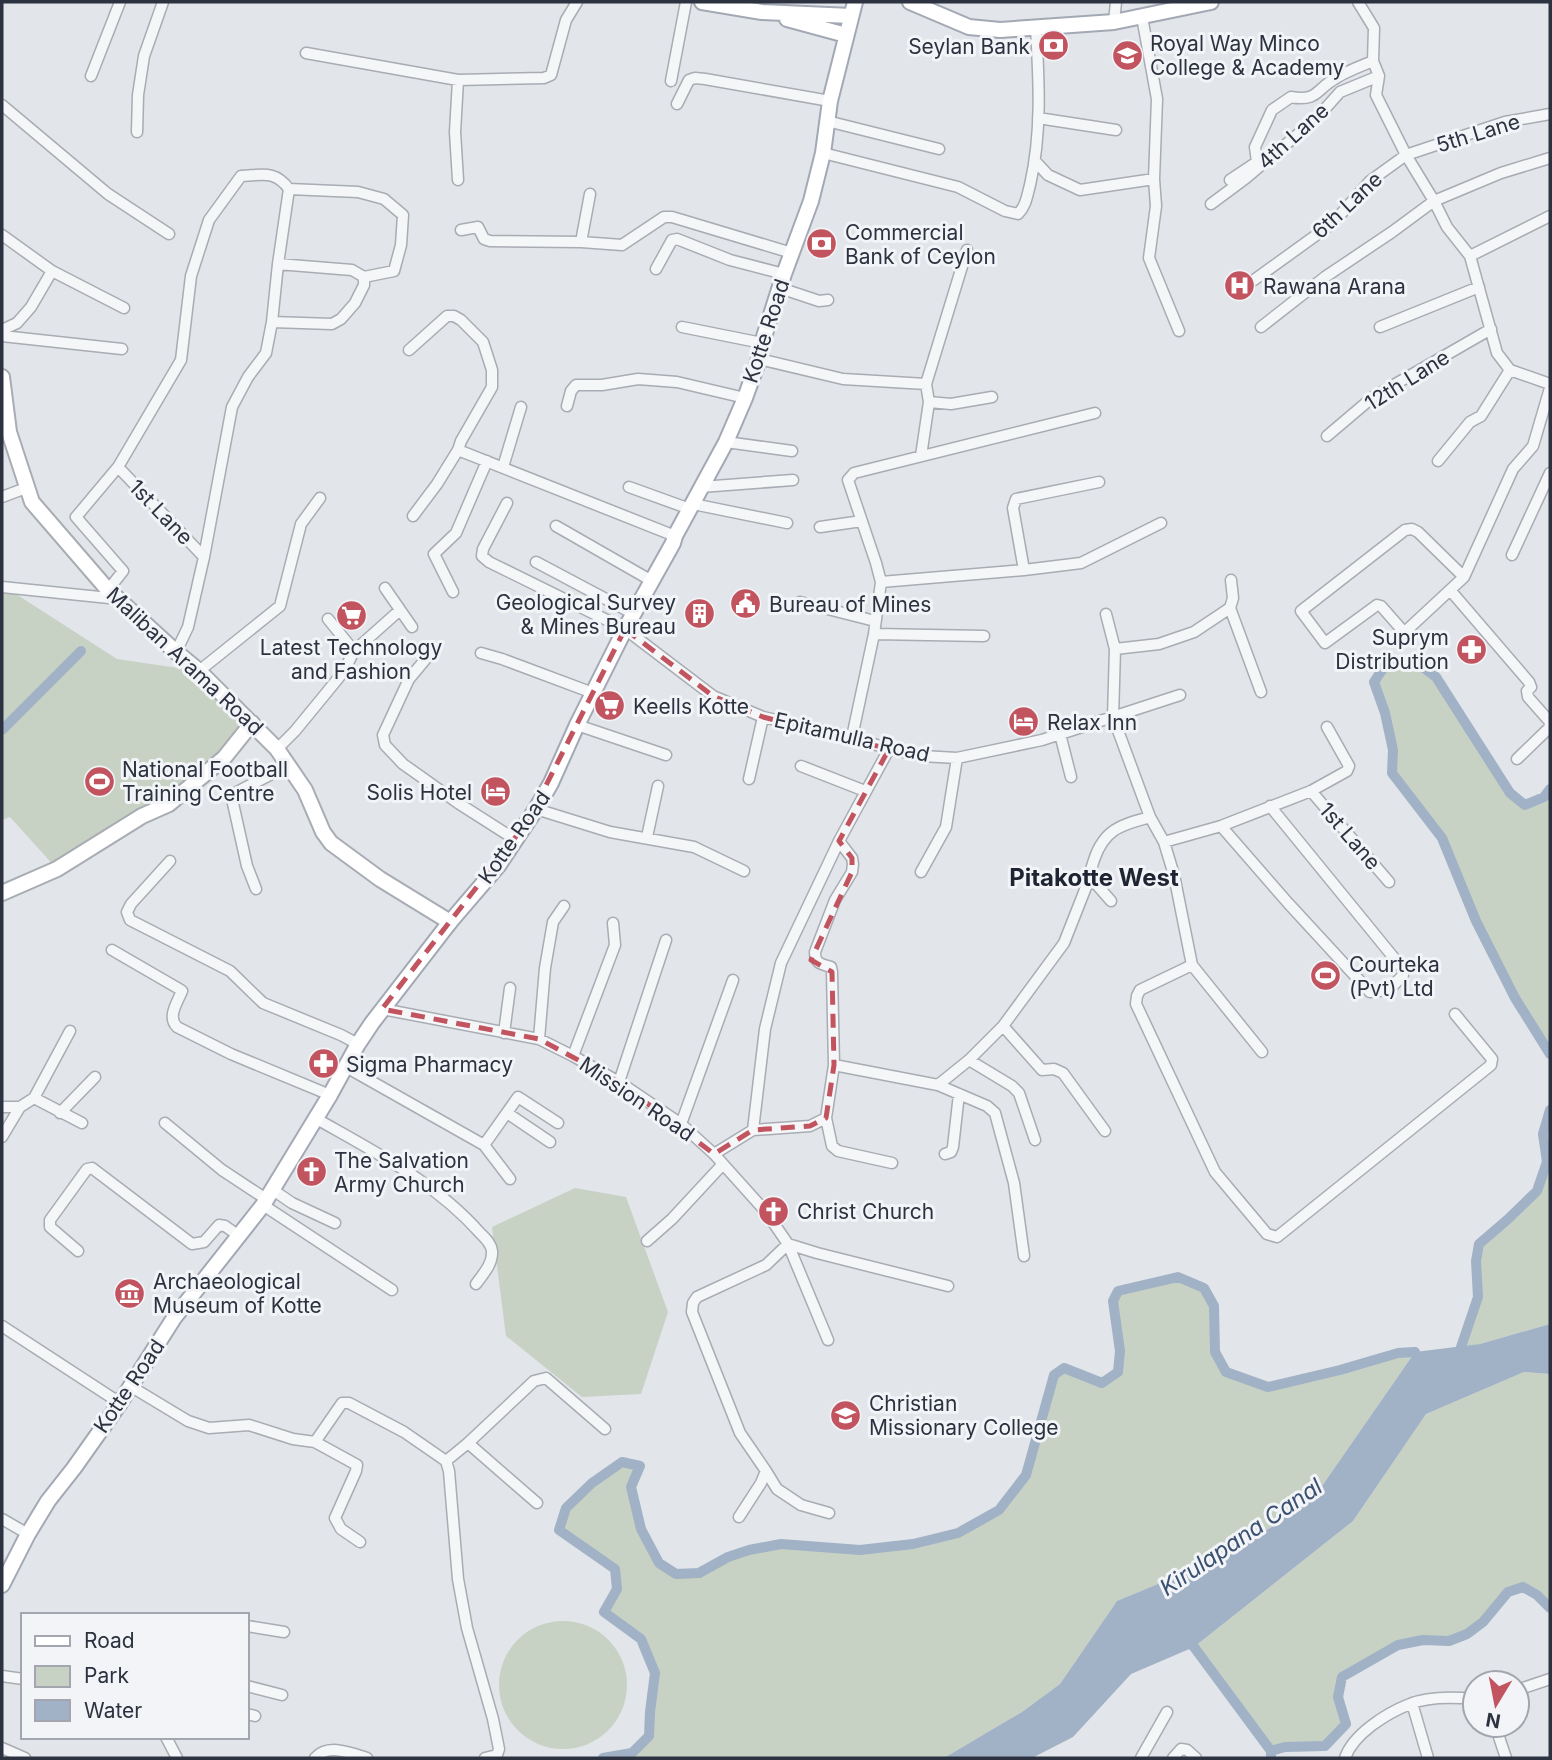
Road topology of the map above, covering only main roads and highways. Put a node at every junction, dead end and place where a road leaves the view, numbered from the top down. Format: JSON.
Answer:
{"nodes":[{"id":1,"x":702,"y":2,"type":"edge"},
{"id":2,"x":910,"y":2,"type":"edge"},
{"id":3,"x":1211,"y":2,"type":"edge"},
{"id":4,"x":853,"y":9,"type":"edge"},
{"id":5,"x":762,"y":12,"type":"junction"},
{"id":6,"x":846,"y":35,"type":"junction"},
{"id":7,"x":2,"y":377,"type":"edge"},
{"id":8,"x":252,"y":723,"type":"junction"},
{"id":9,"x":2,"y":893,"type":"edge"},
{"id":10,"x":450,"y":922,"type":"junction"},
{"id":11,"x":2,"y":1585,"type":"edge"}],
"edges":[{"from":1,"to":5,"type":"main road"},
{"from":2,"to":3,"type":"main road"},
{"from":4,"to":5,"type":"main road"},
{"from":4,"to":6,"type":"main road","name":"Kotte Road"},
{"from":5,"to":6,"type":"main road"},
{"from":6,"to":10,"type":"main road","name":"Kotte Road"},
{"from":7,"to":8,"type":"main road","name":"Maliban Arama Road"},
{"from":8,"to":9,"type":"main road"},
{"from":8,"to":10,"type":"main road","name":"Maliban Arama Road"},
{"from":10,"to":11,"type":"main road","name":"Kotte Road"}]}
